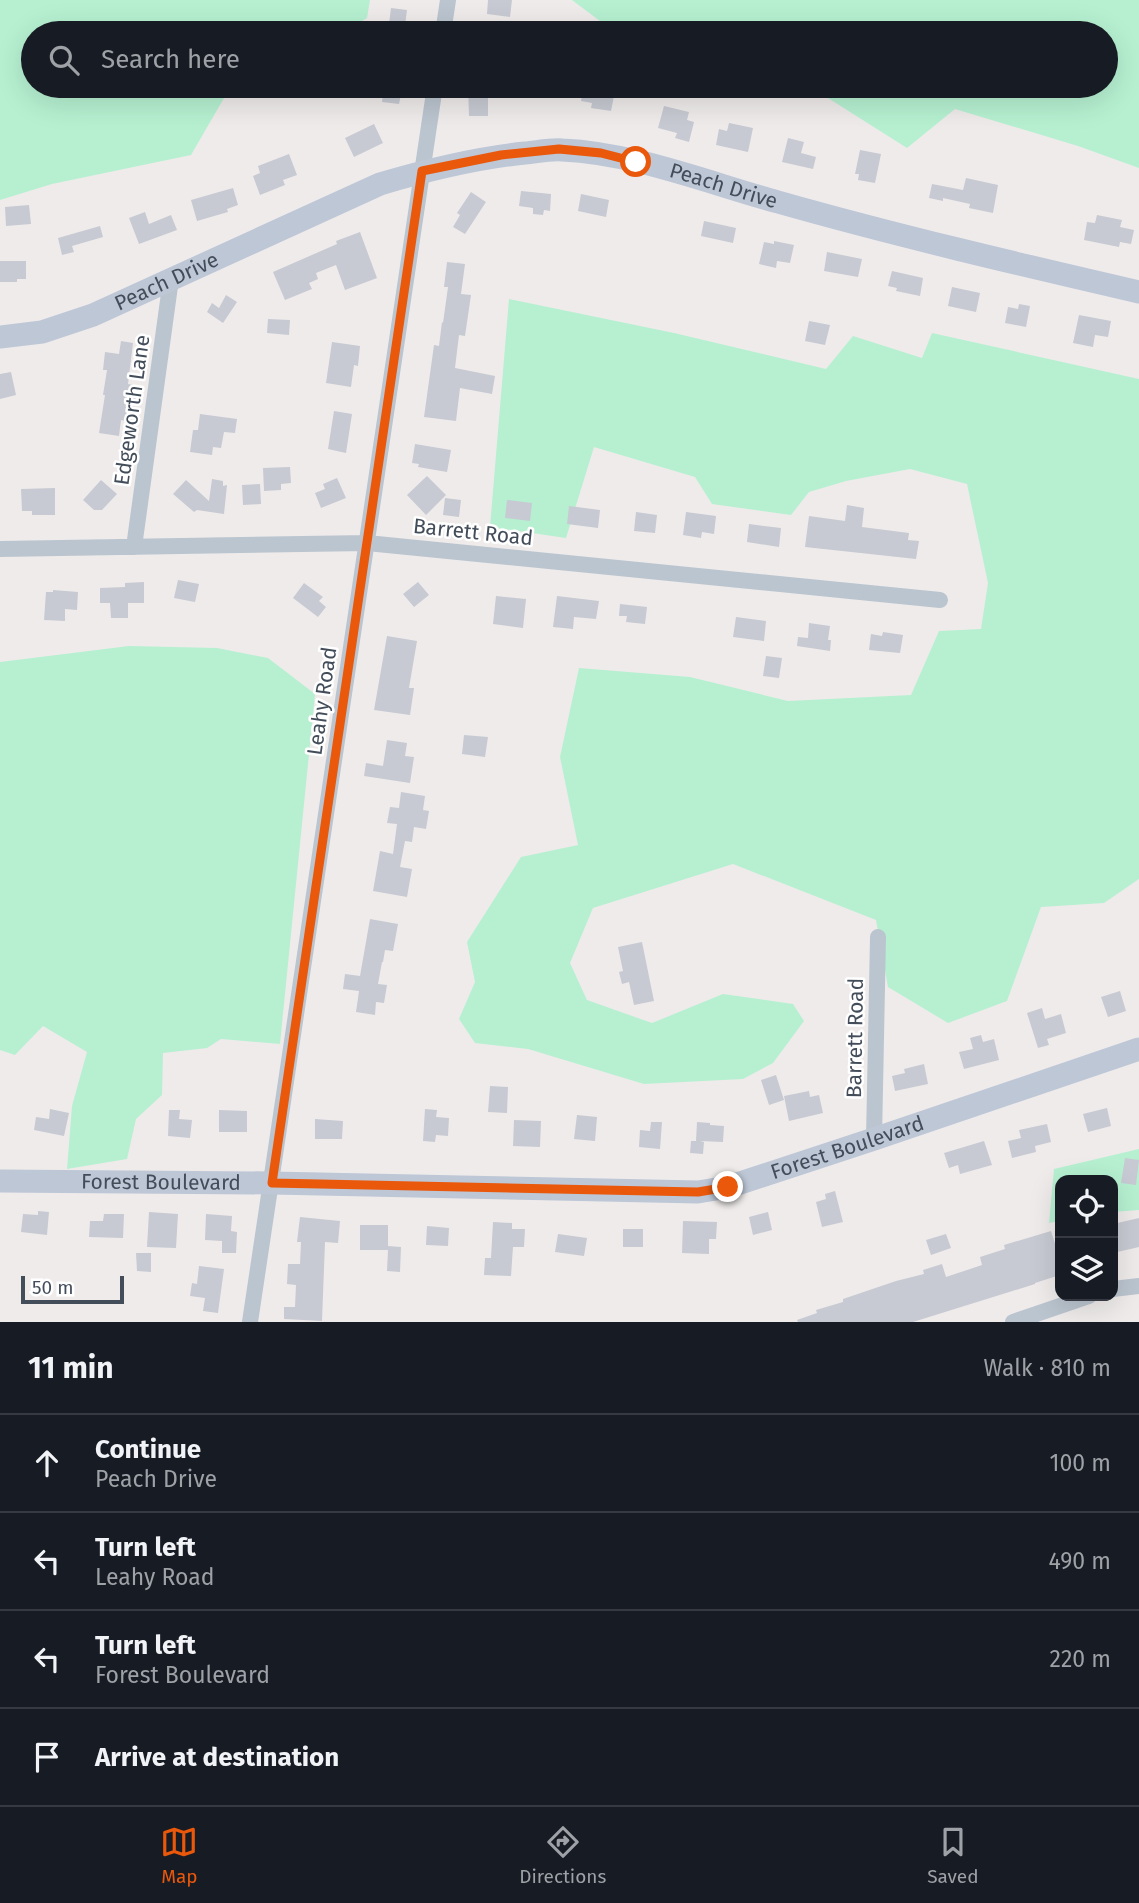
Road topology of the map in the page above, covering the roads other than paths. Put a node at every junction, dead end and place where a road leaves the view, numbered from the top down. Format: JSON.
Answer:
{"nodes":[{"id":1,"x":448,"y":0,"type":"edge"},
{"id":2,"x":445,"y":21,"type":"edge"},
{"id":3,"x":433,"y":98,"type":"edge"},
{"id":4,"x":422,"y":171,"type":"junction"},
{"id":5,"x":172,"y":279,"type":"junction"},
{"id":6,"x":1139,"y":292,"type":"edge"},
{"id":7,"x":0,"y":337,"type":"edge"},
{"id":8,"x":367,"y":543,"type":"junction"},
{"id":9,"x":134,"y":547,"type":"junction"},
{"id":10,"x":0,"y":549,"type":"edge"},
{"id":11,"x":940,"y":600,"type":"dead end"},
{"id":12,"x":878,"y":937,"type":"dead end"},
{"id":13,"x":1139,"y":1049,"type":"edge"},
{"id":14,"x":874,"y":1139,"type":"junction"},
{"id":15,"x":0,"y":1181,"type":"edge"},
{"id":16,"x":272,"y":1183,"type":"junction"},
{"id":17,"x":1139,"y":1286,"type":"edge"},
{"id":18,"x":1118,"y":1288,"type":"edge"},
{"id":19,"x":1074,"y":1301,"type":"edge"},
{"id":20,"x":250,"y":1322,"type":"edge"},
{"id":21,"x":1013,"y":1322,"type":"edge"}],
"edges":[{"from":1,"to":2,"type":"street"},
{"from":3,"to":4,"type":"street","name":"Leahy Road"},
{"from":4,"to":5,"type":"main road","name":"Peach Drive"},
{"from":4,"to":6,"type":"main road","name":"Peach Drive"},
{"from":4,"to":8,"type":"street","name":"Leahy Road"},
{"from":5,"to":7,"type":"main road","name":"Peach Drive"},
{"from":5,"to":9,"type":"street","name":"Edgeworth Lane"},
{"from":8,"to":9,"type":"street","name":"Barrett Road"},
{"from":8,"to":11,"type":"street","name":"Barrett Road"},
{"from":8,"to":16,"type":"street","name":"Leahy Road"},
{"from":9,"to":10,"type":"street","name":"Barrett Road"},
{"from":12,"to":14,"type":"street","name":"Barrett Road"},
{"from":13,"to":14,"type":"main road","name":"Forest Boulevard"},
{"from":14,"to":16,"type":"main road","name":"Forest Boulevard"},
{"from":15,"to":16,"type":"main road","name":"Forest Boulevard"},
{"from":16,"to":20,"type":"street","name":"Leahy Road"},
{"from":17,"to":18,"type":"street"},
{"from":19,"to":21,"type":"street"}]}
